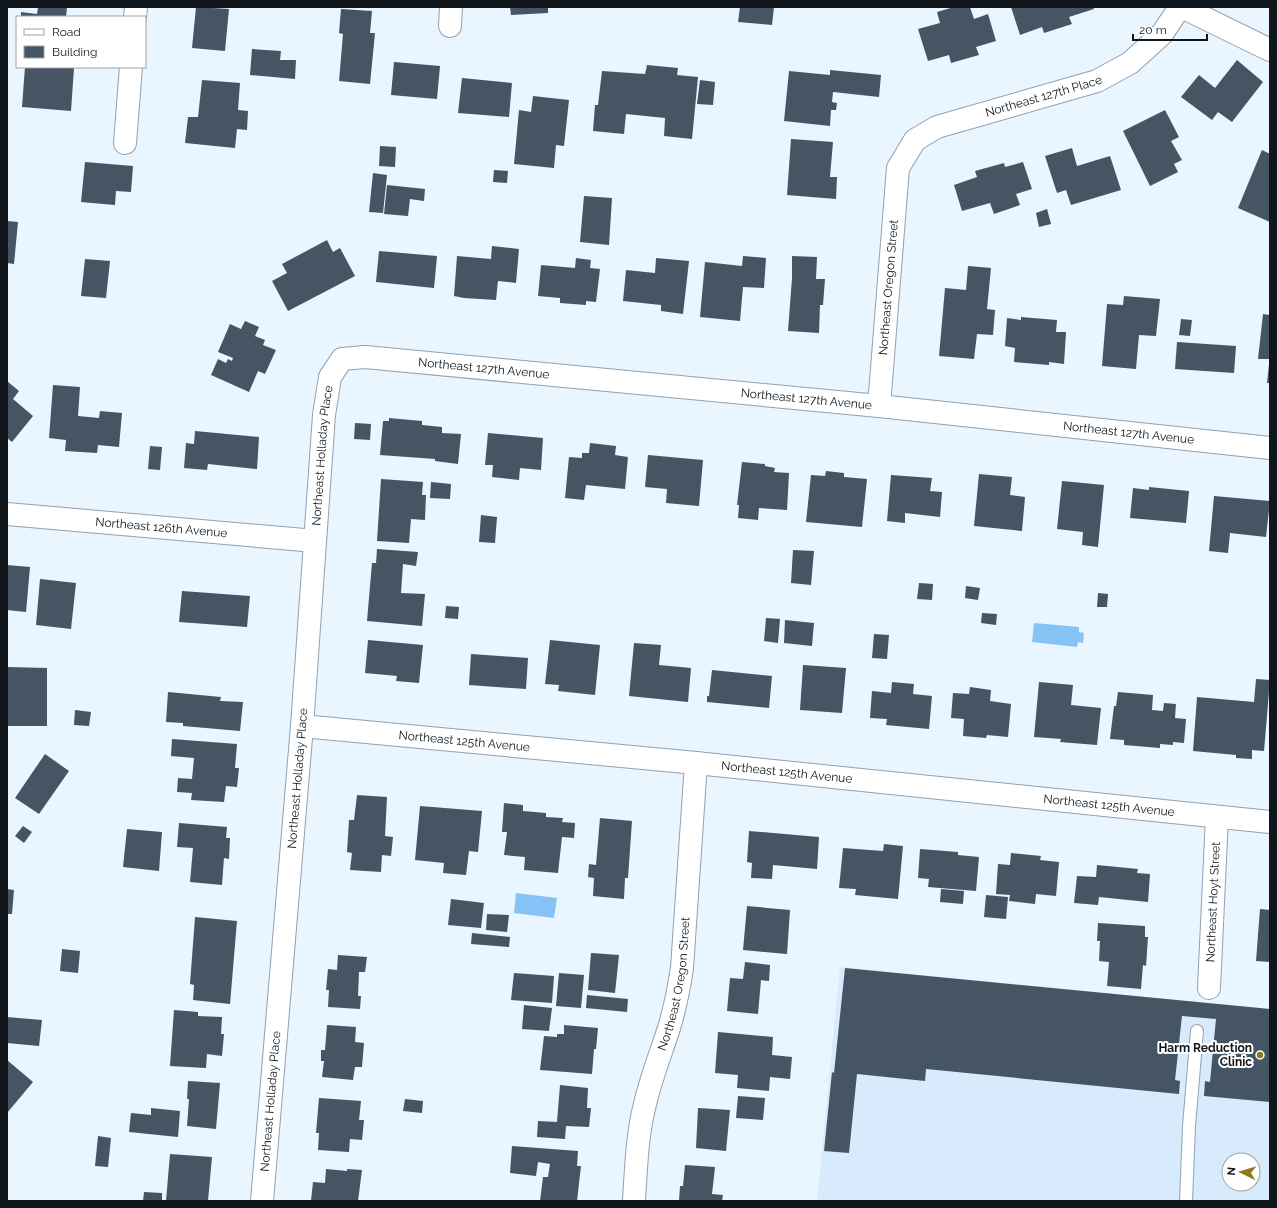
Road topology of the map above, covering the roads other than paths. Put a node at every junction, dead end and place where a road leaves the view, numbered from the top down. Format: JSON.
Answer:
{"nodes":[{"id":1,"x":1181,"y":7,"type":"edge"},
{"id":2,"x":1270,"y":50,"type":"edge"},
{"id":3,"x":131,"y":68,"type":"edge"},
{"id":4,"x":125,"y":143,"type":"dead end"},
{"id":5,"x":898,"y":168,"type":"joint"},
{"id":6,"x":342,"y":359,"type":"joint"},
{"id":7,"x":879,"y":406,"type":"junction"},
{"id":8,"x":1270,"y":448,"type":"edge"},
{"id":9,"x":7,"y":514,"type":"edge"},
{"id":10,"x":315,"y":541,"type":"junction"},
{"id":11,"x":302,"y":726,"type":"junction"},
{"id":12,"x":696,"y":763,"type":"junction"},
{"id":13,"x":1217,"y":817,"type":"junction"},
{"id":14,"x":1270,"y":822,"type":"edge"},
{"id":15,"x":1209,"y":988,"type":"dead end"},
{"id":16,"x":1197,"y":1031,"type":"dead end"},
{"id":17,"x":262,"y":1201,"type":"edge"},
{"id":18,"x":634,"y":1201,"type":"edge"},
{"id":19,"x":1186,"y":1201,"type":"edge"}],
"edges":[{"from":1,"to":2,"type":"street","name":"Northeast 127th Place"},
{"from":1,"to":5,"type":"street","name":"Northeast 127th Place"},
{"from":3,"to":4,"type":"street"},
{"from":5,"to":7,"type":"street","name":"Northeast Oregon Street"},
{"from":6,"to":7,"type":"street","name":"Northeast 127th Avenue"},
{"from":6,"to":10,"type":"street","name":"Northeast Holladay Place"},
{"from":7,"to":8,"type":"street","name":"Northeast 127th Avenue"},
{"from":9,"to":10,"type":"street","name":"Northeast 126th Avenue"},
{"from":10,"to":11,"type":"street","name":"Northeast Holladay Place"},
{"from":11,"to":12,"type":"street","name":"Northeast 125th Avenue"},
{"from":11,"to":17,"type":"street","name":"Northeast Holladay Place"},
{"from":12,"to":13,"type":"street","name":"Northeast 125th Avenue"},
{"from":12,"to":18,"type":"street","name":"Northeast Oregon Street"},
{"from":13,"to":14,"type":"street","name":"Northeast 125th Avenue"},
{"from":13,"to":15,"type":"street","name":"Northeast Hoyt Street"},
{"from":16,"to":19,"type":"lane"}]}
